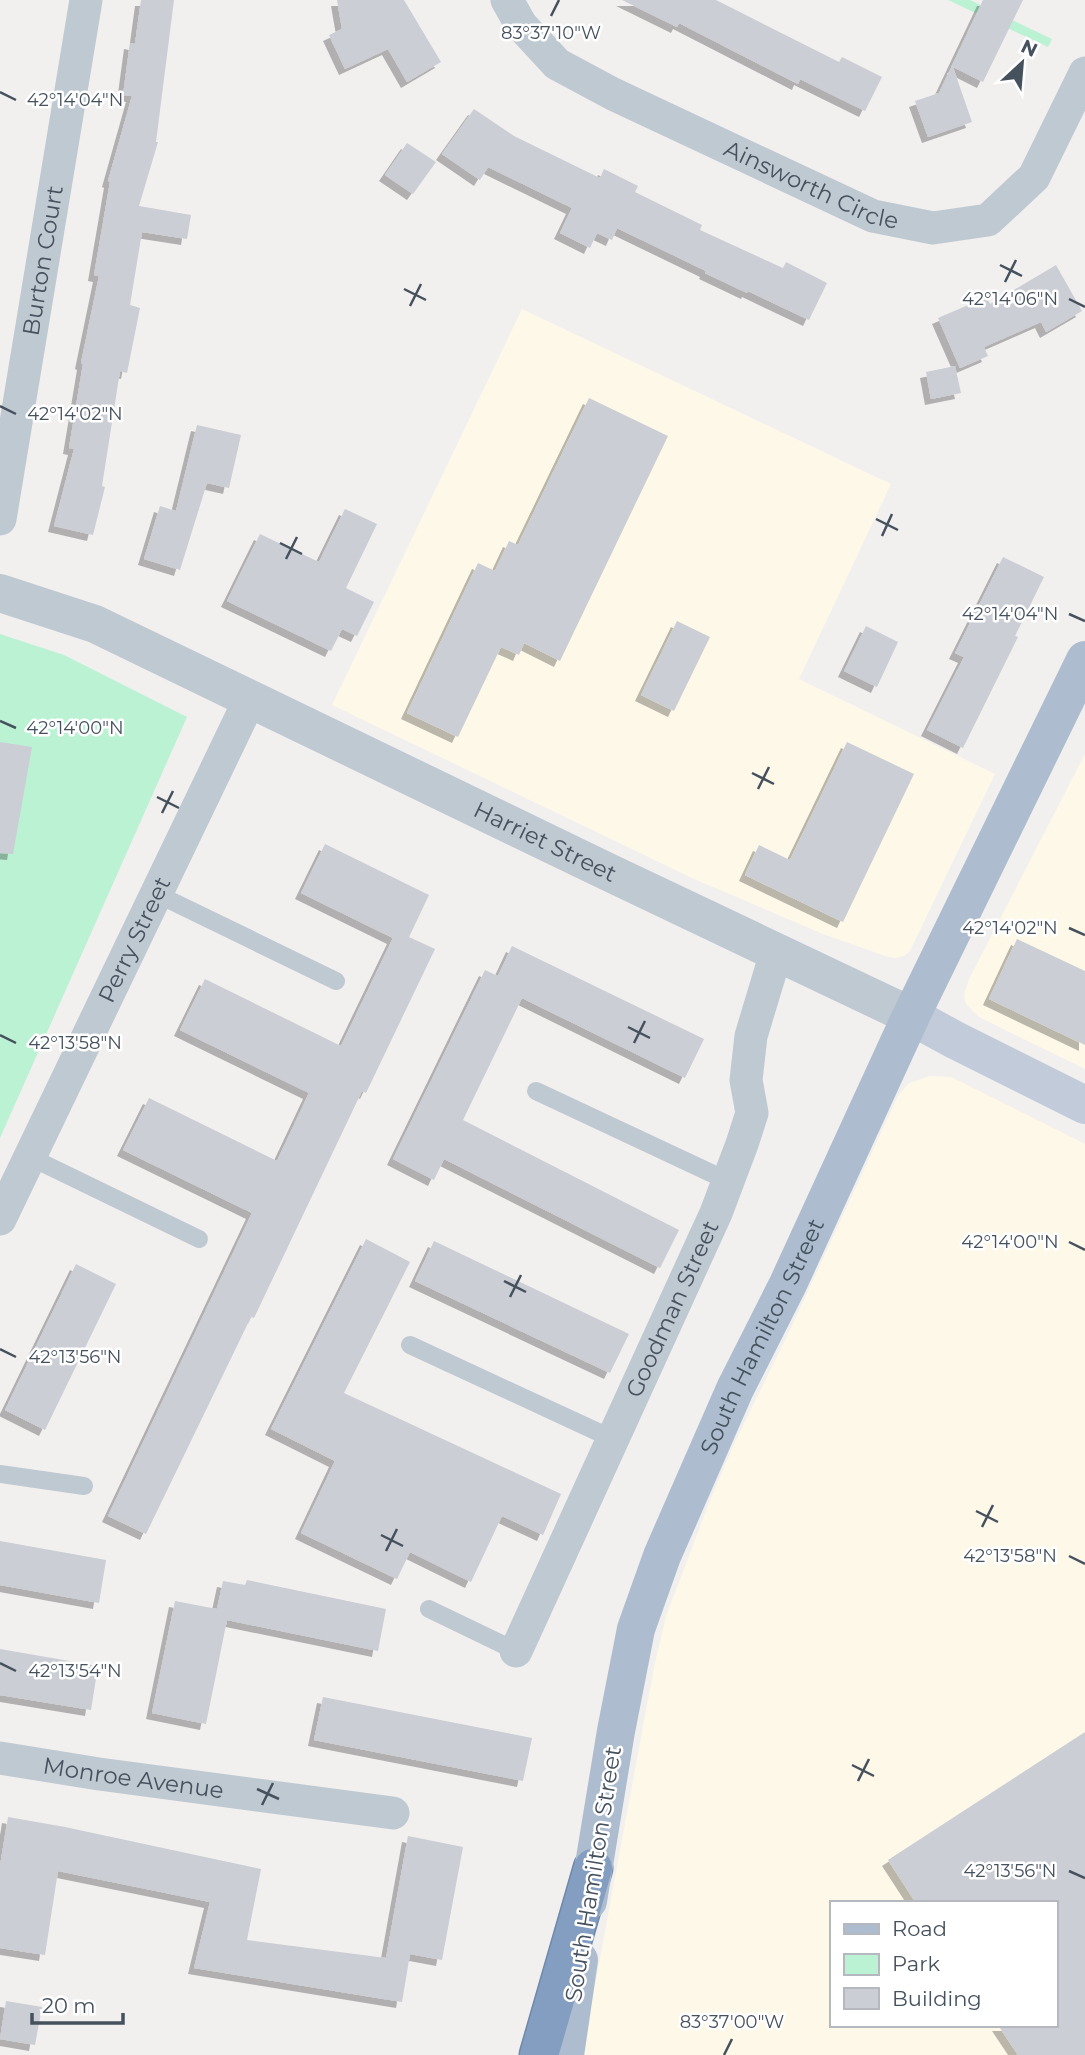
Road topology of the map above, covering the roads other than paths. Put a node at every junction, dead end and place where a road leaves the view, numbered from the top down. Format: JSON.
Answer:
{"nodes":[{"id":1,"x":86,"y":0,"type":"edge"},
{"id":2,"x":507,"y":0,"type":"edge"},
{"id":3,"x":1085,"y":73,"type":"edge"},
{"id":4,"x":0,"y":519,"type":"edge"},
{"id":5,"x":0,"y":593,"type":"edge"},
{"id":6,"x":1085,"y":660,"type":"edge"},
{"id":7,"x":250,"y":699,"type":"junction"},
{"id":8,"x":157,"y":894,"type":"junction"},
{"id":9,"x":776,"y":953,"type":"junction"},
{"id":10,"x":336,"y":981,"type":"dead end"},
{"id":11,"x":911,"y":1016,"type":"junction"},
{"id":12,"x":536,"y":1091,"type":"dead end"},
{"id":13,"x":1085,"y":1105,"type":"edge"},
{"id":14,"x":30,"y":1157,"type":"junction"},
{"id":15,"x":728,"y":1181,"type":"junction"},
{"id":16,"x":0,"y":1219,"type":"edge"},
{"id":17,"x":199,"y":1239,"type":"dead end"},
{"id":18,"x":410,"y":1345,"type":"dead end"},
{"id":19,"x":613,"y":1439,"type":"junction"},
{"id":20,"x":0,"y":1474,"type":"edge"},
{"id":21,"x":84,"y":1486,"type":"dead end"},
{"id":22,"x":429,"y":1609,"type":"dead end"},
{"id":23,"x":516,"y":1651,"type":"joint"},
{"id":24,"x":0,"y":1758,"type":"edge"},
{"id":25,"x":393,"y":1814,"type":"dead end"},
{"id":26,"x":593,"y":1868,"type":"junction"},
{"id":27,"x":539,"y":2055,"type":"edge"},
{"id":28,"x":565,"y":2055,"type":"edge"}],
"edges":[{"from":1,"to":4,"type":"street","name":"Burton Court"},
{"from":2,"to":3,"type":"street","name":"Ainsworth Circle"},
{"from":5,"to":7,"type":"street","name":"Harriet Street"},
{"from":6,"to":11,"type":"main road","name":"South Hamilton Street"},
{"from":7,"to":8,"type":"street","name":"Perry Street"},
{"from":7,"to":9,"type":"street","name":"Harriet Street"},
{"from":8,"to":10,"type":"lane"},
{"from":8,"to":14,"type":"street","name":"Perry Street"},
{"from":9,"to":11,"type":"street","name":"Harriet Street"},
{"from":9,"to":15,"type":"street","name":"Goodman Street"},
{"from":11,"to":13,"type":"main road","name":"Harriet Street"},
{"from":11,"to":26,"type":"main road","name":"South Hamilton Street"},
{"from":12,"to":15,"type":"lane"},
{"from":14,"to":16,"type":"street","name":"Perry Street"},
{"from":14,"to":17,"type":"lane"},
{"from":15,"to":19,"type":"street","name":"Goodman Street"},
{"from":18,"to":19,"type":"lane"},
{"from":19,"to":23,"type":"street","name":"Goodman Street"},
{"from":20,"to":21,"type":"lane"},
{"from":22,"to":23,"type":"lane"},
{"from":24,"to":25,"type":"street","name":"Monroe Avenue"},
{"from":26,"to":27,"type":"highway"},
{"from":26,"to":28,"type":"main road","name":"South Hamilton Street"}]}
